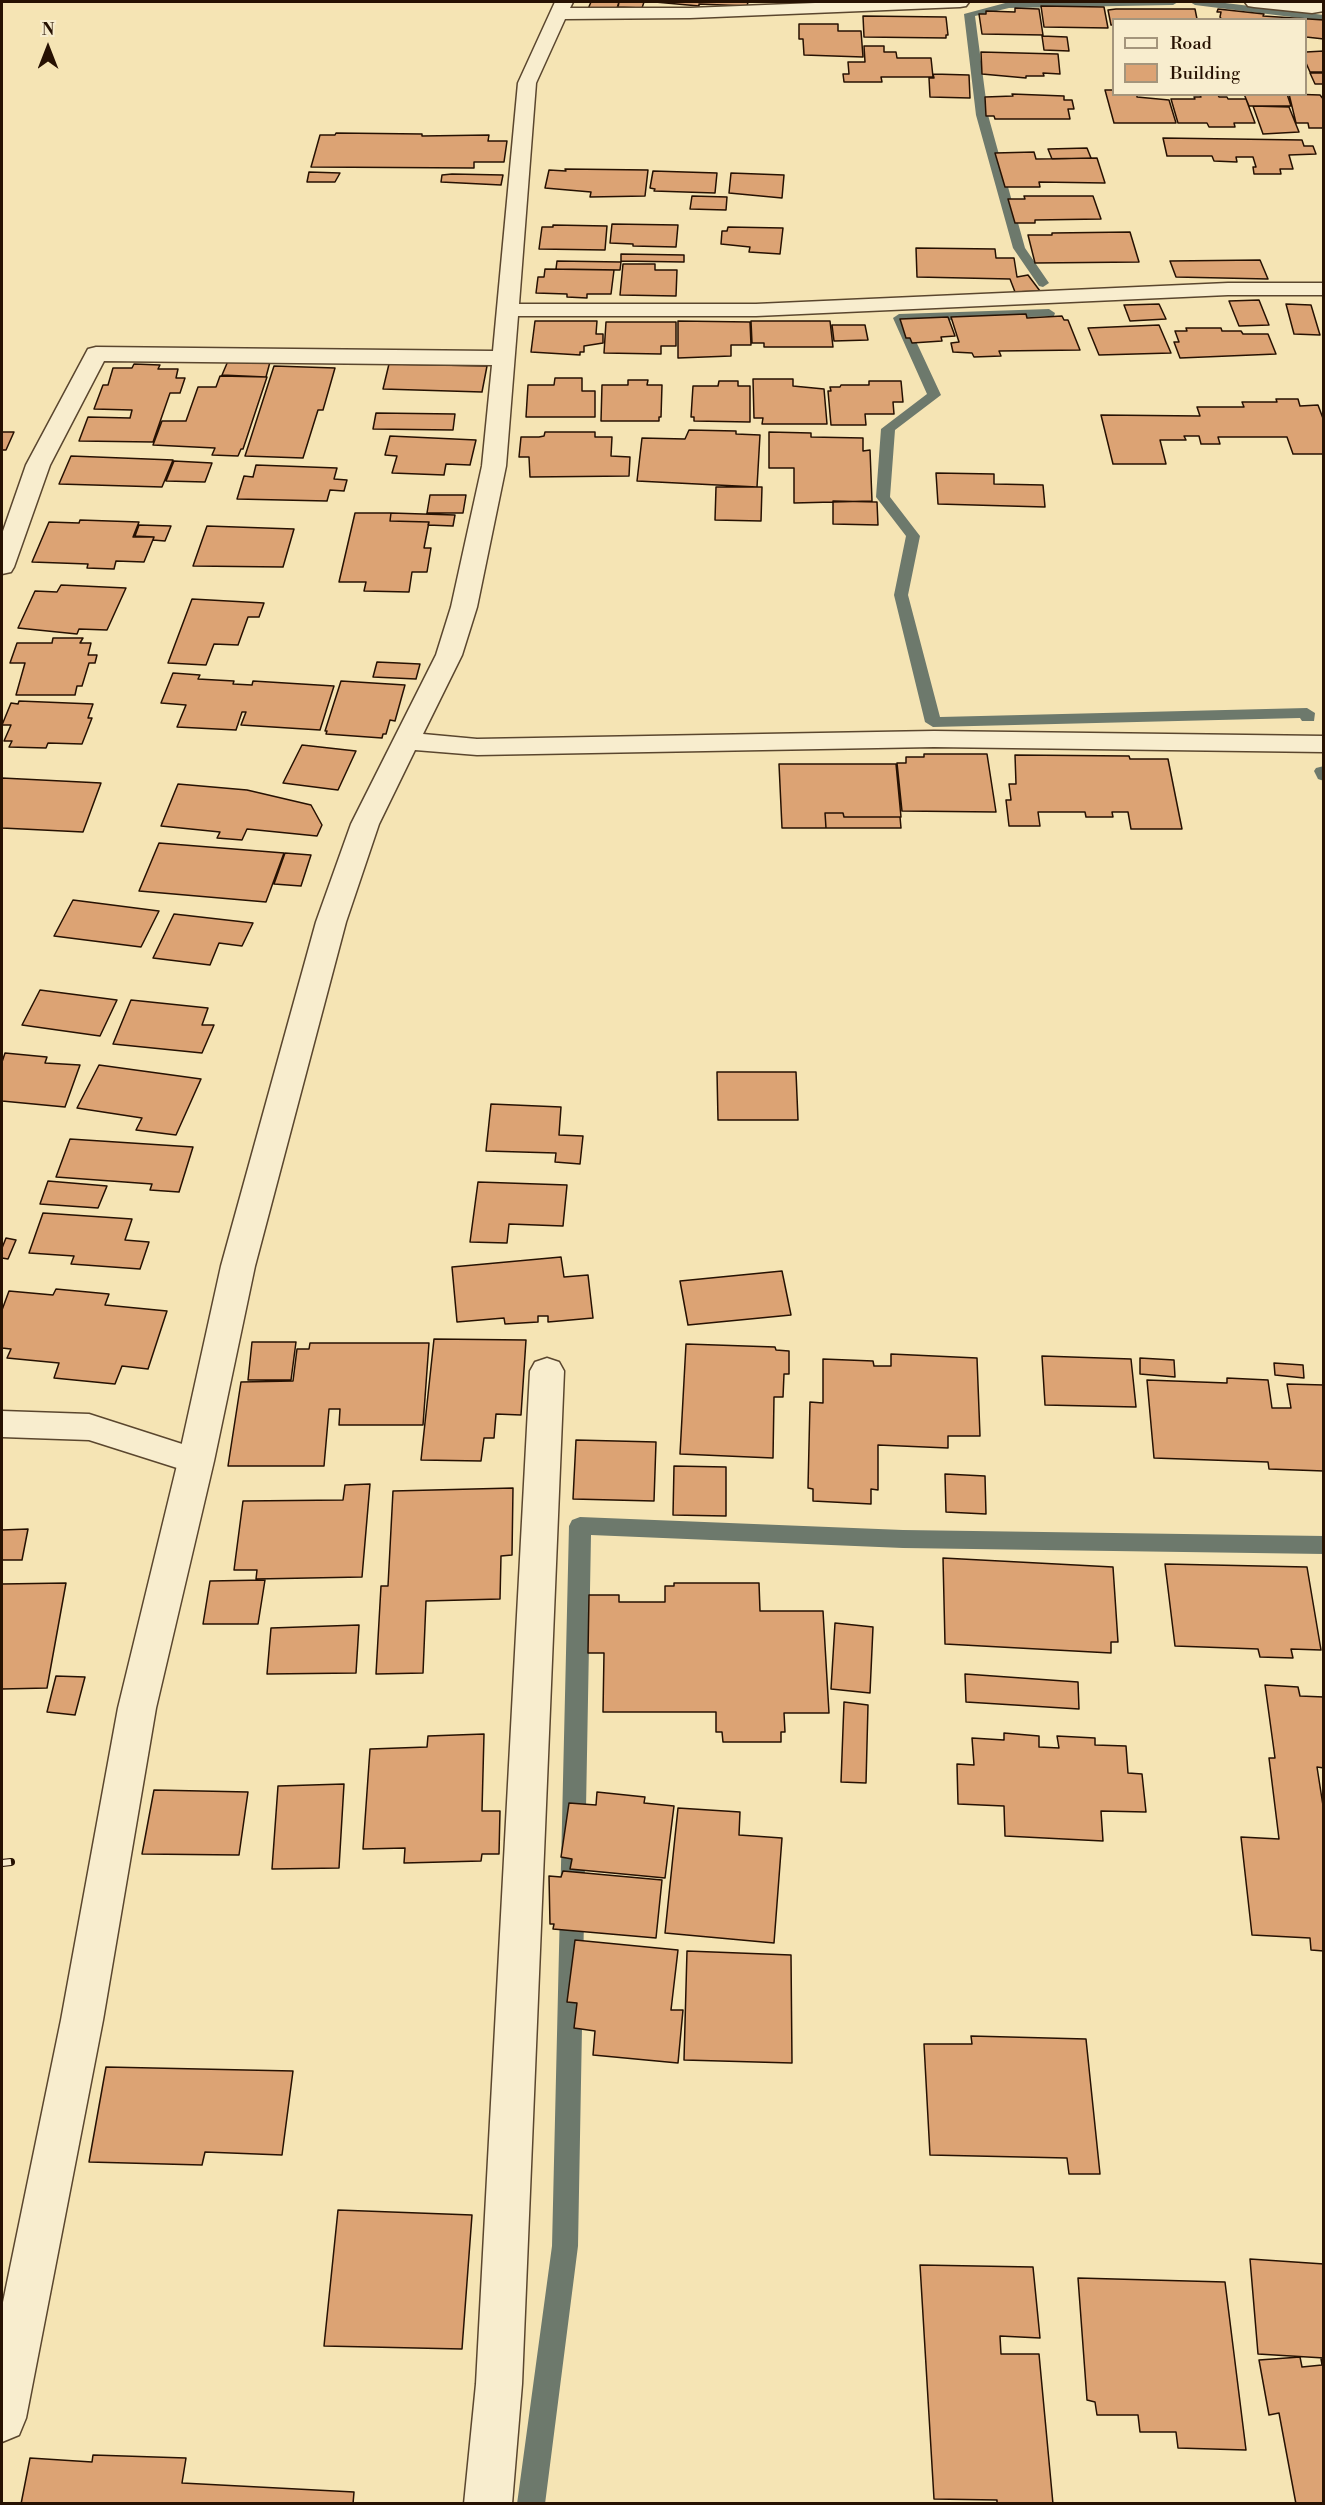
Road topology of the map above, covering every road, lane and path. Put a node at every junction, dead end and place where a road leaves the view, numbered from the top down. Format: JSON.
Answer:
{"nodes":[{"id":1,"x":960,"y":2,"type":"edge"},
{"id":2,"x":1254,"y":2,"type":"edge"},
{"id":3,"x":1323,"y":6,"type":"edge"},
{"id":4,"x":561,"y":8,"type":"edge"},
{"id":5,"x":1323,"y":289,"type":"edge"},
{"id":6,"x":510,"y":310,"type":"junction"},
{"id":7,"x":505,"y":358,"type":"junction"},
{"id":8,"x":2,"y":567,"type":"edge"},
{"id":9,"x":405,"y":741,"type":"junction"},
{"id":10,"x":1323,"y":744,"type":"edge"},
{"id":11,"x":547,"y":1371,"type":"dead end"},
{"id":12,"x":2,"y":1424,"type":"edge"},
{"id":13,"x":196,"y":1461,"type":"junction"},
{"id":14,"x":2,"y":2418,"type":"edge"},
{"id":15,"x":488,"y":2504,"type":"edge"}],
"edges":[{"from":1,"to":4,"type":"street"},
{"from":2,"to":3,"type":"street"},
{"from":4,"to":6,"type":"street"},
{"from":5,"to":6,"type":"street"},
{"from":6,"to":7,"type":"street"},
{"from":7,"to":8,"type":"street"},
{"from":7,"to":9,"type":"street"},
{"from":9,"to":10,"type":"street"},
{"from":9,"to":13,"type":"street"},
{"from":11,"to":15,"type":"street"},
{"from":12,"to":13,"type":"lane"},
{"from":13,"to":14,"type":"street"}]}
